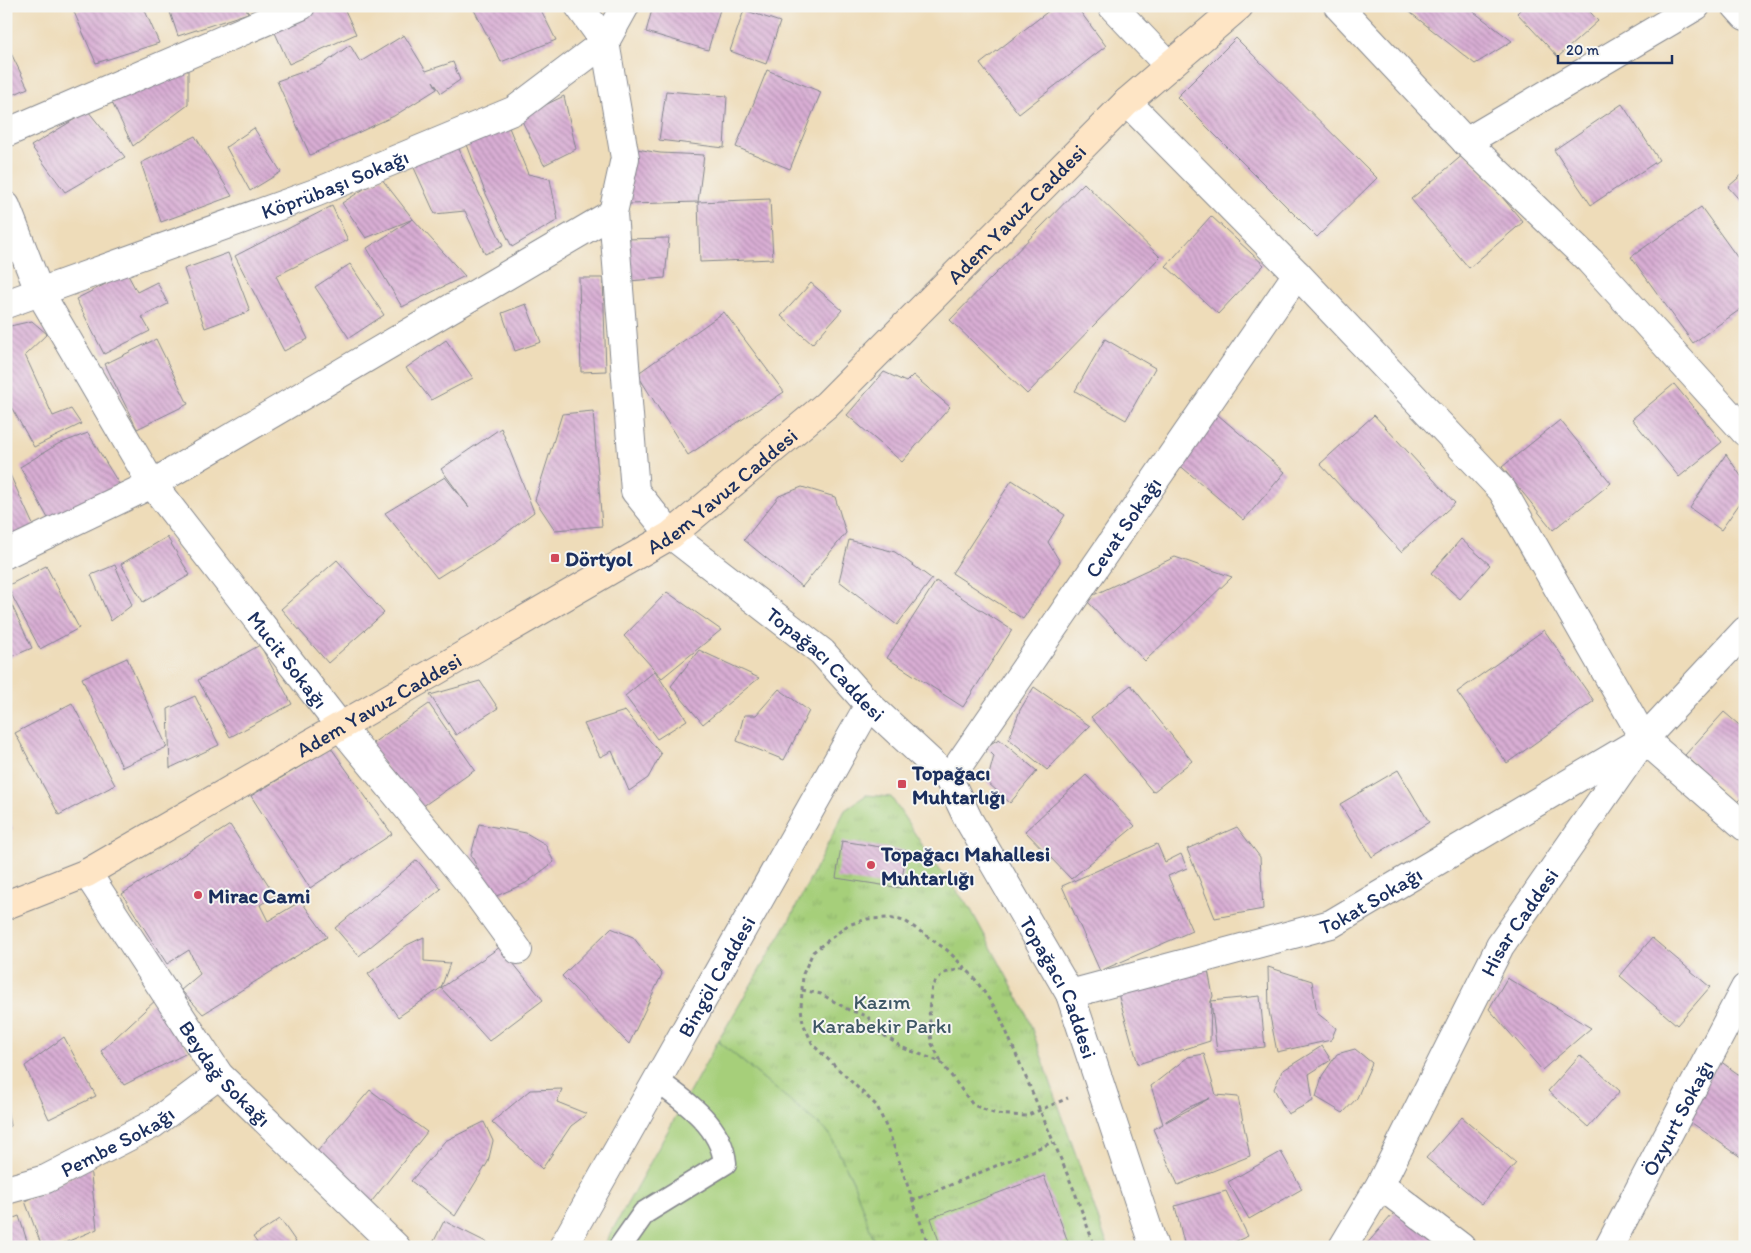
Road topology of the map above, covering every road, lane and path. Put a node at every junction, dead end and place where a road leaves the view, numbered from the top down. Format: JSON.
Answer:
{"nodes":[{"id":1,"x":301,"y":6,"type":"edge"},
{"id":2,"x":579,"y":6,"type":"edge"},
{"id":3,"x":625,"y":6,"type":"edge"},
{"id":4,"x":1112,"y":6,"type":"edge"},
{"id":5,"x":1239,"y":6,"type":"edge"},
{"id":6,"x":1338,"y":6,"type":"edge"},
{"id":7,"x":1696,"y":6,"type":"edge"},
{"id":8,"x":1736,"y":6,"type":"edge"},
{"id":9,"x":259,"y":15,"type":"edge"},
{"id":10,"x":1745,"y":16,"type":"edge"},
{"id":11,"x":606,"y":42,"type":"junction"},
{"id":12,"x":1169,"y":66,"type":"junction"},
{"id":13,"x":1127,"y":102,"type":"junction"},
{"id":14,"x":6,"y":133,"type":"edge"},
{"id":15,"x":1466,"y":142,"type":"junction"},
{"id":16,"x":6,"y":206,"type":"edge"},
{"id":17,"x":613,"y":213,"type":"junction"},
{"id":18,"x":1297,"y":274,"type":"junction"},
{"id":19,"x":39,"y":291,"type":"junction"},
{"id":20,"x":6,"y":304,"type":"edge"},
{"id":21,"x":1745,"y":432,"type":"edge"},
{"id":22,"x":152,"y":484,"type":"junction"},
{"id":23,"x":671,"y":535,"type":"junction"},
{"id":24,"x":6,"y":554,"type":"edge"},
{"id":25,"x":1745,"y":631,"type":"edge"},
{"id":26,"x":870,"y":705,"type":"junction"},
{"id":27,"x":340,"y":726,"type":"junction"},
{"id":28,"x":1644,"y":739,"type":"junction"},
{"id":29,"x":949,"y":779,"type":"junction"},
{"id":30,"x":1745,"y":827,"type":"edge"},
{"id":31,"x":87,"y":873,"type":"junction"},
{"id":32,"x":6,"y":905,"type":"edge"},
{"id":33,"x":518,"y":950,"type":"dead end"},
{"id":34,"x":965,"y":968,"type":"junction"},
{"id":35,"x":1745,"y":988,"type":"edge"},
{"id":36,"x":802,"y":990,"type":"junction"},
{"id":37,"x":1070,"y":994,"type":"junction"},
{"id":38,"x":941,"y":1062,"type":"junction"},
{"id":39,"x":218,"y":1075,"type":"junction"},
{"id":40,"x":657,"y":1081,"type":"junction"},
{"id":41,"x":1040,"y":1110,"type":"junction"},
{"id":42,"x":1053,"y":1142,"type":"junction"},
{"id":43,"x":1380,"y":1185,"type":"junction"},
{"id":44,"x":6,"y":1190,"type":"edge"},
{"id":45,"x":912,"y":1201,"type":"junction"},
{"id":46,"x":384,"y":1243,"type":"edge"},
{"id":47,"x":563,"y":1247,"type":"edge"},
{"id":48,"x":620,"y":1247,"type":"edge"},
{"id":49,"x":929,"y":1247,"type":"edge"},
{"id":50,"x":1095,"y":1247,"type":"edge"},
{"id":51,"x":1154,"y":1247,"type":"edge"},
{"id":52,"x":1343,"y":1247,"type":"edge"},
{"id":53,"x":1461,"y":1247,"type":"edge"},
{"id":54,"x":1609,"y":1247,"type":"edge"}],
"edges":[{"from":1,"to":9,"type":"street"},
{"from":2,"to":11,"type":"street"},
{"from":3,"to":11,"type":"street","name":"Köprübaşı Sokağı"},
{"from":4,"to":12,"type":"street"},
{"from":5,"to":12,"type":"street","name":"Adem Yavuz Caddesi"},
{"from":6,"to":15,"type":"street"},
{"from":7,"to":15,"type":"street"},
{"from":8,"to":10,"type":"street"},
{"from":9,"to":14,"type":"street"},
{"from":11,"to":17,"type":"street","name":"Topağacı Caddesi"},
{"from":11,"to":19,"type":"street","name":"Köprübaşı Sokağı"},
{"from":12,"to":13,"type":"street","name":"Adem Yavuz Caddesi"},
{"from":13,"to":18,"type":"street"},
{"from":13,"to":23,"type":"street","name":"Adem Yavuz Caddesi"},
{"from":15,"to":21,"type":"street"},
{"from":16,"to":19,"type":"street","name":"Mucit Sokağı"},
{"from":17,"to":22,"type":"street"},
{"from":17,"to":23,"type":"street","name":"Topağacı Caddesi"},
{"from":18,"to":28,"type":"street"},
{"from":18,"to":29,"type":"street","name":"Cevat Sokağı"},
{"from":19,"to":20,"type":"street","name":"Köprübaşı Sokağı"},
{"from":19,"to":22,"type":"street","name":"Mucit Sokağı"},
{"from":22,"to":24,"type":"street"},
{"from":22,"to":27,"type":"street","name":"Mucit Sokağı"},
{"from":23,"to":26,"type":"street","name":"Topağacı Caddesi"},
{"from":23,"to":27,"type":"street","name":"Adem Yavuz Caddesi"},
{"from":25,"to":28,"type":"street","name":"Hisar Caddesi"},
{"from":26,"to":29,"type":"street","name":"Topağacı Caddesi"},
{"from":26,"to":40,"type":"street","name":"Bingöl Caddesi"},
{"from":27,"to":31,"type":"street","name":"Adem Yavuz Caddesi"},
{"from":27,"to":33,"type":"street","name":"Mucit Sokağı"},
{"from":28,"to":30,"type":"street"},
{"from":28,"to":37,"type":"street","name":"Tokat Sokağı"},
{"from":28,"to":43,"type":"street","name":"Hisar Caddesi"},
{"from":29,"to":37,"type":"street","name":"Topağacı Caddesi"},
{"from":31,"to":32,"type":"street","name":"Adem Yavuz Caddesi"},
{"from":31,"to":39,"type":"street","name":"Beydağ Sokağı"},
{"from":34,"to":36,"type":"path"},
{"from":34,"to":38,"type":"path"},
{"from":34,"to":41,"type":"path"},
{"from":35,"to":54,"type":"street","name":"Özyurt Sokağı"},
{"from":36,"to":38,"type":"path"},
{"from":36,"to":45,"type":"path"},
{"from":37,"to":51,"type":"street","name":"Topağacı Caddesi"},
{"from":38,"to":41,"type":"path"},
{"from":39,"to":44,"type":"street","name":"Pembe Sokağı"},
{"from":39,"to":46,"type":"street","name":"Beydağ Sokağı"},
{"from":40,"to":47,"type":"street","name":"Bingöl Caddesi"},
{"from":40,"to":48,"type":"lane"},
{"from":41,"to":42,"type":"path"},
{"from":42,"to":45,"type":"path"},
{"from":42,"to":50,"type":"path"},
{"from":43,"to":52,"type":"street","name":"Hisar Caddesi"},
{"from":43,"to":53,"type":"street"},
{"from":45,"to":49,"type":"path"}]}
